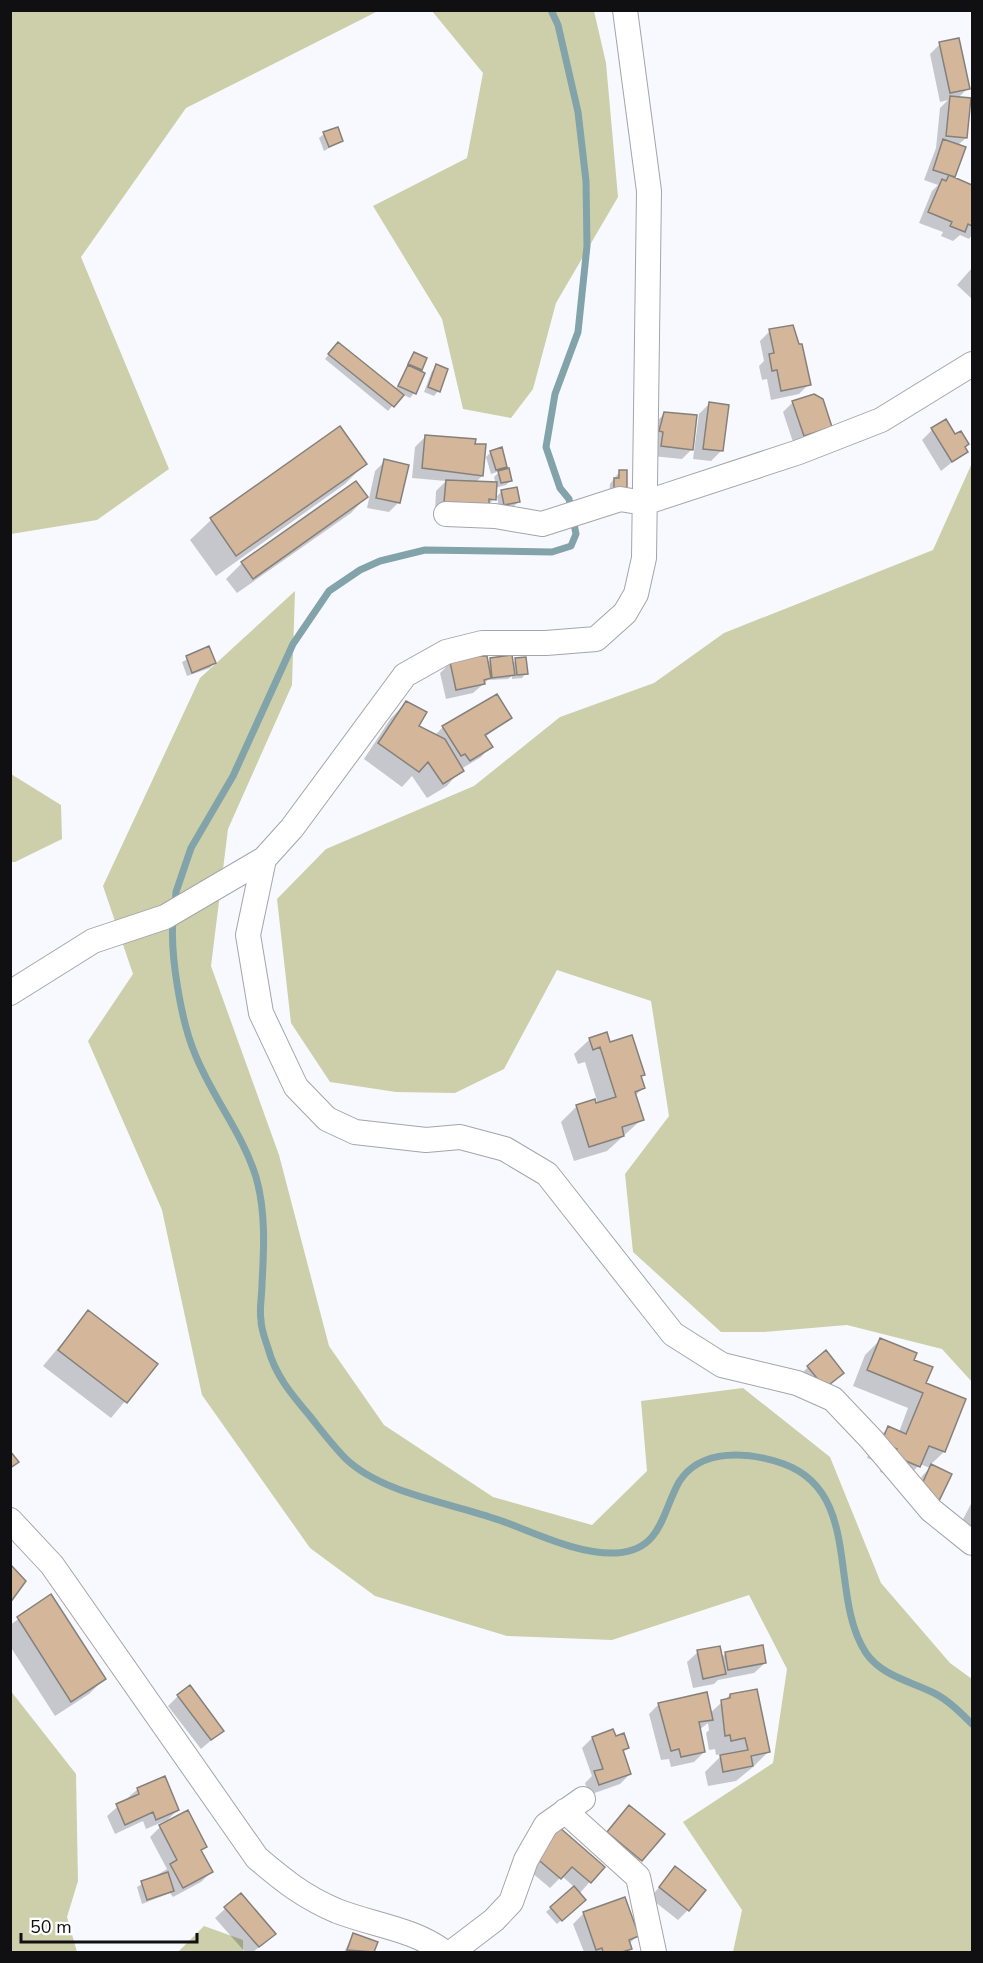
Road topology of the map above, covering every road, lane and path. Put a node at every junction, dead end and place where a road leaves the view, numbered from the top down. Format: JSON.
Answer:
{"nodes":[{"id":1,"x":626,"y":10,"type":"edge"},
{"id":2,"x":972,"y":364,"type":"edge"},
{"id":3,"x":645,"y":503,"type":"junction"},
{"id":4,"x":446,"y":514,"type":"dead end"},
{"id":5,"x":264,"y":859,"type":"junction"},
{"id":6,"x":10,"y":993,"type":"edge"},
{"id":7,"x":10,"y":1520,"type":"edge"},
{"id":8,"x":972,"y":1543,"type":"edge"},
{"id":9,"x":444,"y":1953,"type":"edge"},
{"id":10,"x":452,"y":1953,"type":"edge"},
{"id":11,"x":654,"y":1953,"type":"edge"}],
"edges":[{"from":1,"to":3,"type":"street"},
{"from":2,"to":3,"type":"street"},
{"from":3,"to":4,"type":"street"},
{"from":3,"to":5,"type":"street"},
{"from":5,"to":6,"type":"street"},
{"from":5,"to":8,"type":"street"},
{"from":7,"to":9,"type":"street"},
{"from":10,"to":11,"type":"street"}]}
